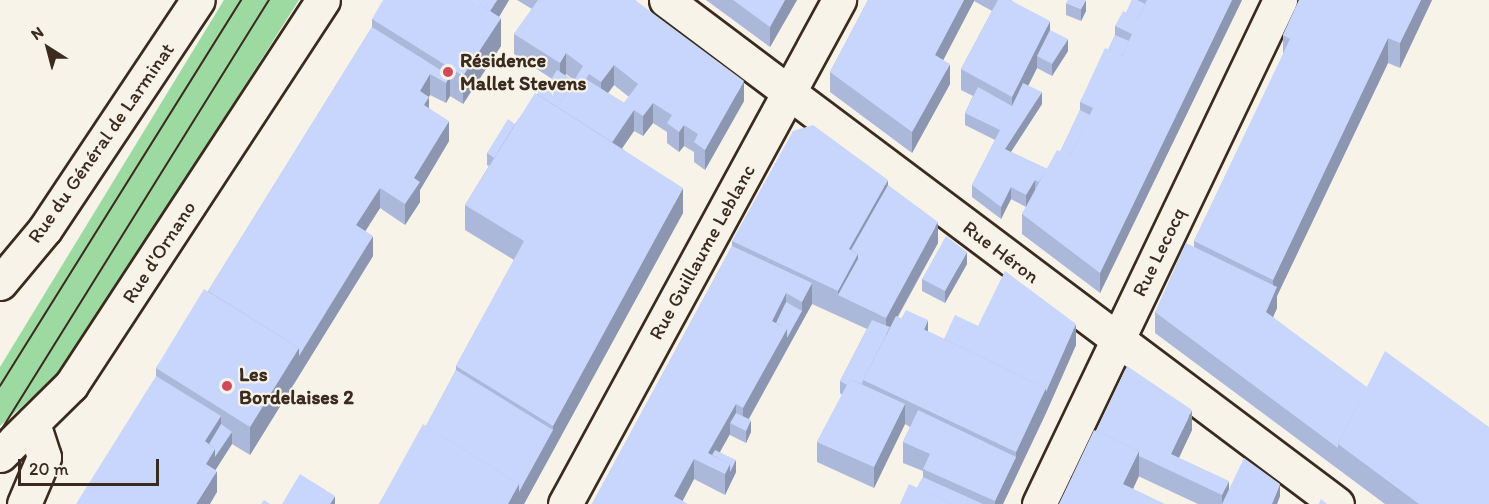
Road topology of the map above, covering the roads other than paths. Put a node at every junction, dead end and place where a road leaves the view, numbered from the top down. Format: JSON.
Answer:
{"nodes":[{"id":1,"x":198,"y":0,"type":"edge"},
{"id":2,"x":323,"y":0,"type":"edge"},
{"id":3,"x":666,"y":0,"type":"edge"},
{"id":4,"x":839,"y":0,"type":"edge"},
{"id":5,"x":1280,"y":0,"type":"edge"},
{"id":6,"x":789,"y":93,"type":"junction"},
{"id":7,"x":0,"y":283,"type":"edge"},
{"id":8,"x":1117,"y":339,"type":"junction"},
{"id":9,"x":33,"y":423,"type":"junction"},
{"id":10,"x":0,"y":455,"type":"edge"},
{"id":11,"x":24,"y":504,"type":"edge"},
{"id":12,"x":565,"y":504,"type":"edge"},
{"id":13,"x":1038,"y":504,"type":"edge"},
{"id":14,"x":1336,"y":504,"type":"edge"}],
"edges":[{"from":1,"to":7,"type":"street","name":"Rue du Général de Larminat"},
{"from":2,"to":9,"type":"street","name":"Rue d'Ornano"},
{"from":3,"to":6,"type":"street","name":"Rue Héron"},
{"from":4,"to":6,"type":"street","name":"Rue Guillaume Leblanc"},
{"from":5,"to":8,"type":"street","name":"Rue Lecocq"},
{"from":6,"to":8,"type":"street","name":"Rue Héron"},
{"from":6,"to":12,"type":"street","name":"Rue Guillaume Leblanc"},
{"from":8,"to":13,"type":"street","name":"Rue Lecocq"},
{"from":8,"to":14,"type":"street","name":"Rue Héron"},
{"from":9,"to":10,"type":"street"},
{"from":9,"to":11,"type":"street"}]}
